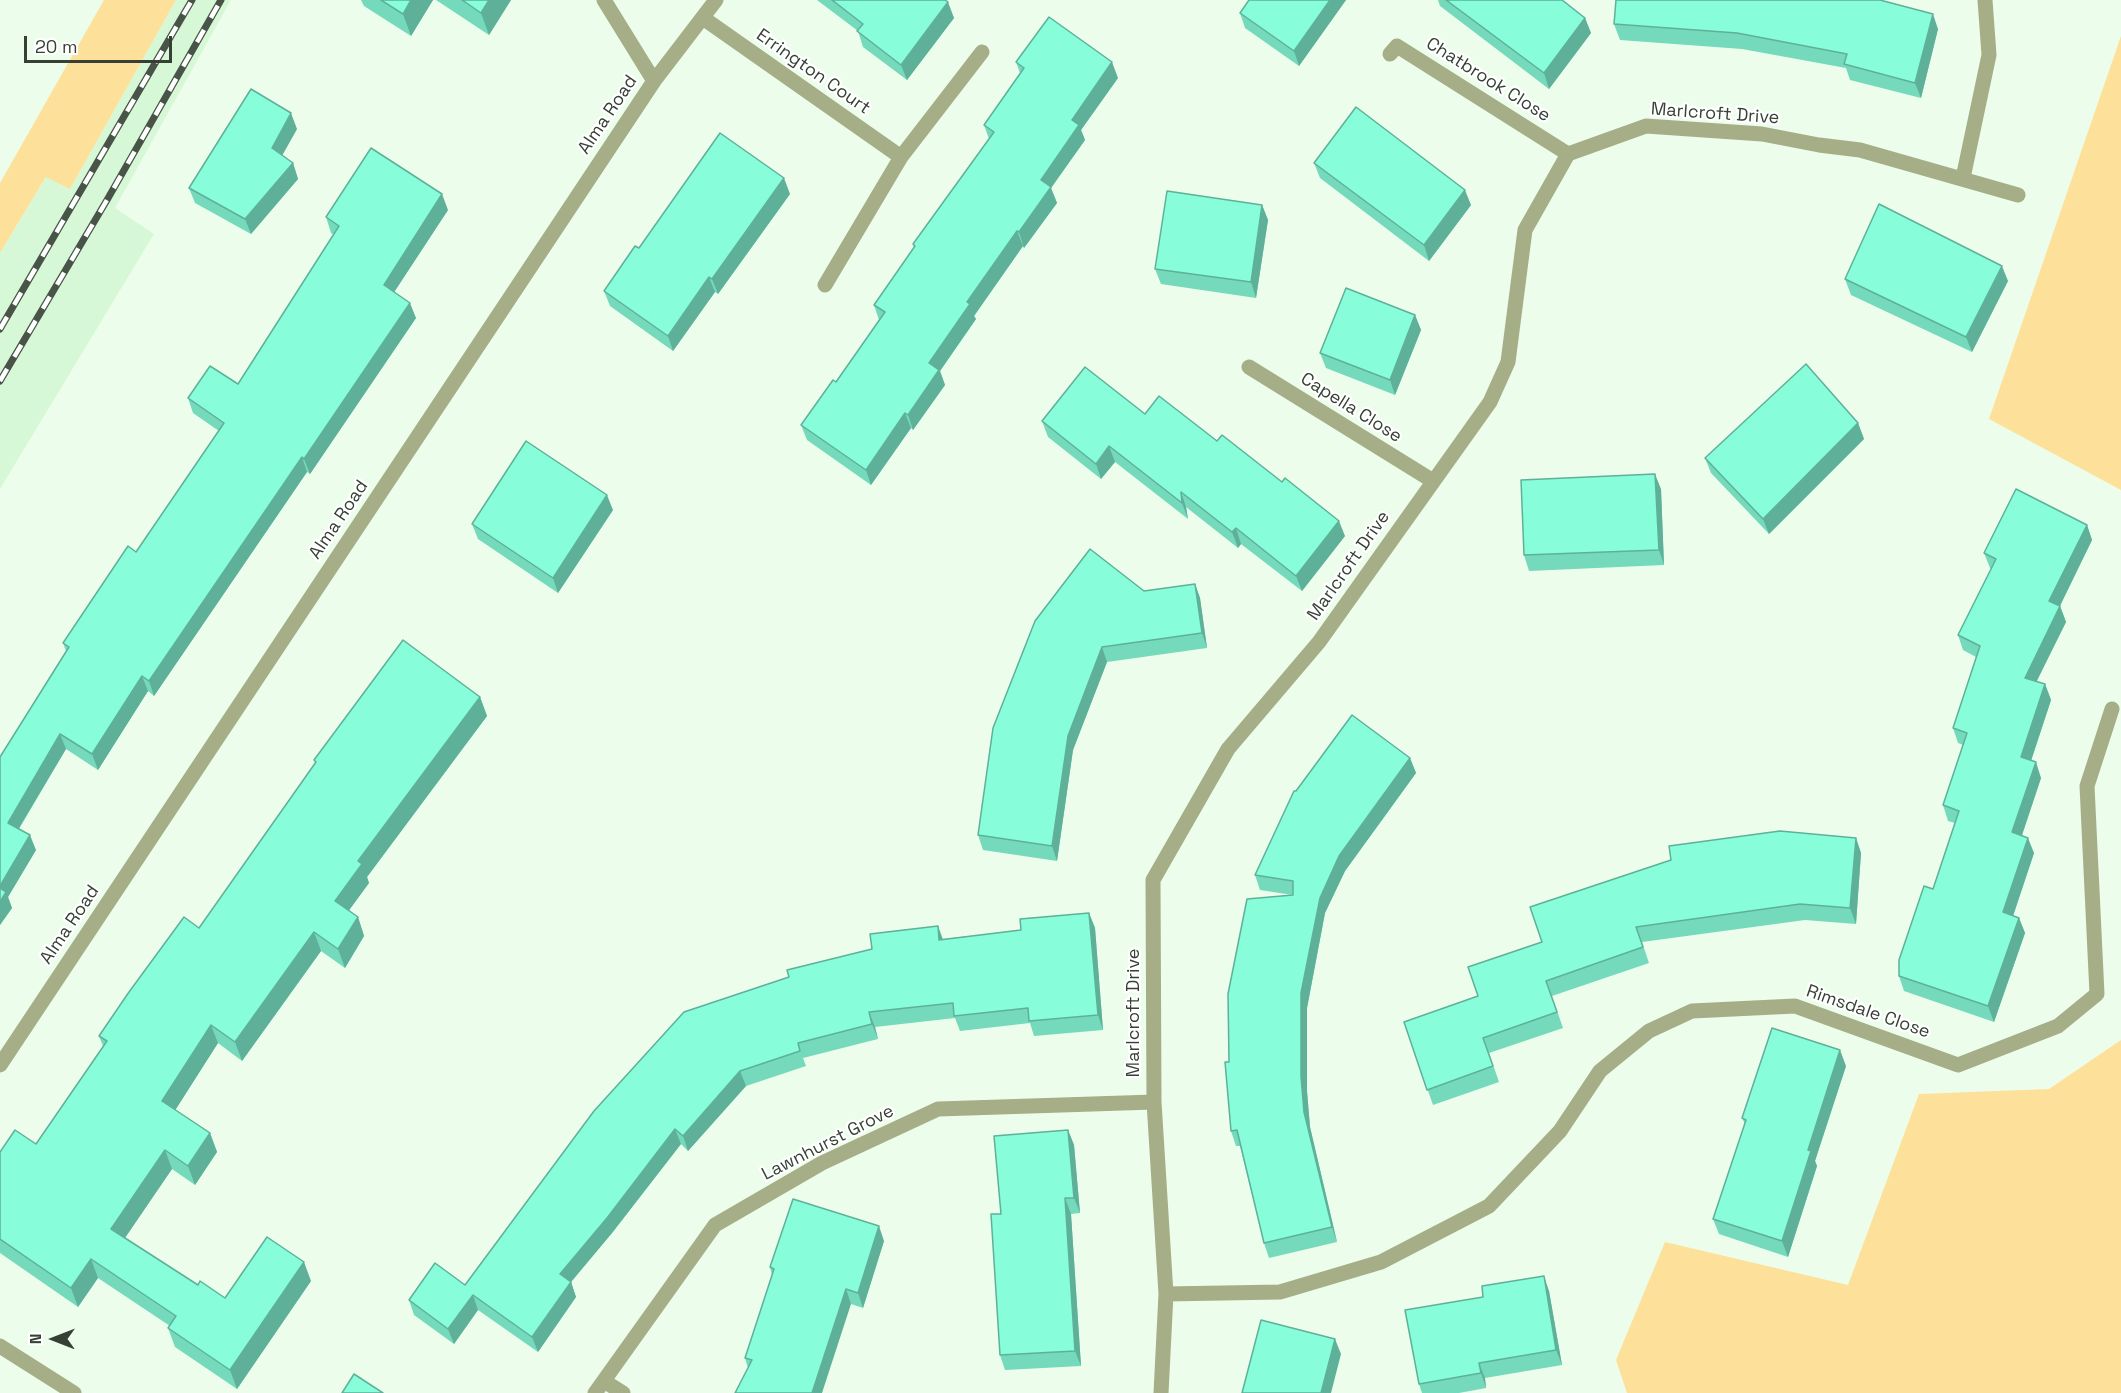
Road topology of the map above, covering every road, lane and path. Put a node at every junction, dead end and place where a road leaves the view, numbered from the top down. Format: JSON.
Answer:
{"nodes":[{"id":1,"x":604,"y":0,"type":"edge"},
{"id":2,"x":716,"y":0,"type":"edge"},
{"id":3,"x":1985,"y":0,"type":"edge"},
{"id":4,"x":703,"y":18,"type":"junction"},
{"id":5,"x":982,"y":52,"type":"dead end"},
{"id":6,"x":1390,"y":54,"type":"dead end"},
{"id":7,"x":654,"y":81,"type":"junction"},
{"id":8,"x":1568,"y":154,"type":"junction"},
{"id":9,"x":901,"y":157,"type":"junction"},
{"id":10,"x":1963,"y":178,"type":"junction"},
{"id":11,"x":2018,"y":195,"type":"dead end"},
{"id":12,"x":825,"y":285,"type":"dead end"},
{"id":13,"x":1249,"y":368,"type":"dead end"},
{"id":14,"x":1432,"y":481,"type":"junction"},
{"id":15,"x":2112,"y":709,"type":"dead end"},
{"id":16,"x":0,"y":1065,"type":"edge"},
{"id":17,"x":1154,"y":1102,"type":"junction"},
{"id":18,"x":1166,"y":1294,"type":"junction"},
{"id":19,"x":0,"y":1346,"type":"edge"},
{"id":20,"x":600,"y":1387,"type":"edge"},
{"id":21,"x":74,"y":1393,"type":"edge"},
{"id":22,"x":622,"y":1393,"type":"edge"},
{"id":23,"x":1161,"y":1393,"type":"edge"}],
"edges":[{"from":1,"to":7,"type":"street"},
{"from":2,"to":4,"type":"street","name":"Alma Road"},
{"from":3,"to":10,"type":"street"},
{"from":4,"to":7,"type":"street","name":"Alma Road"},
{"from":4,"to":9,"type":"street","name":"Errington Court"},
{"from":5,"to":9,"type":"street"},
{"from":6,"to":8,"type":"street","name":"Chatbrook Close"},
{"from":7,"to":16,"type":"street","name":"Alma Road"},
{"from":8,"to":10,"type":"street","name":"Marlcroft Drive"},
{"from":8,"to":14,"type":"street","name":"Marlcroft Drive"},
{"from":9,"to":12,"type":"street"},
{"from":10,"to":11,"type":"street","name":"Marlcroft Drive"},
{"from":13,"to":14,"type":"street","name":"Capella Close"},
{"from":14,"to":17,"type":"street","name":"Marlcroft Drive"},
{"from":15,"to":18,"type":"street","name":"Rimsdale Close"},
{"from":17,"to":18,"type":"street","name":"Marlcroft Drive"},
{"from":17,"to":20,"type":"street","name":"Lawnhurst Grove"},
{"from":18,"to":23,"type":"street","name":"Marlcroft Drive"},
{"from":19,"to":21,"type":"street"},
{"from":20,"to":22,"type":"street","name":"Lawnhurst Grove"}]}
